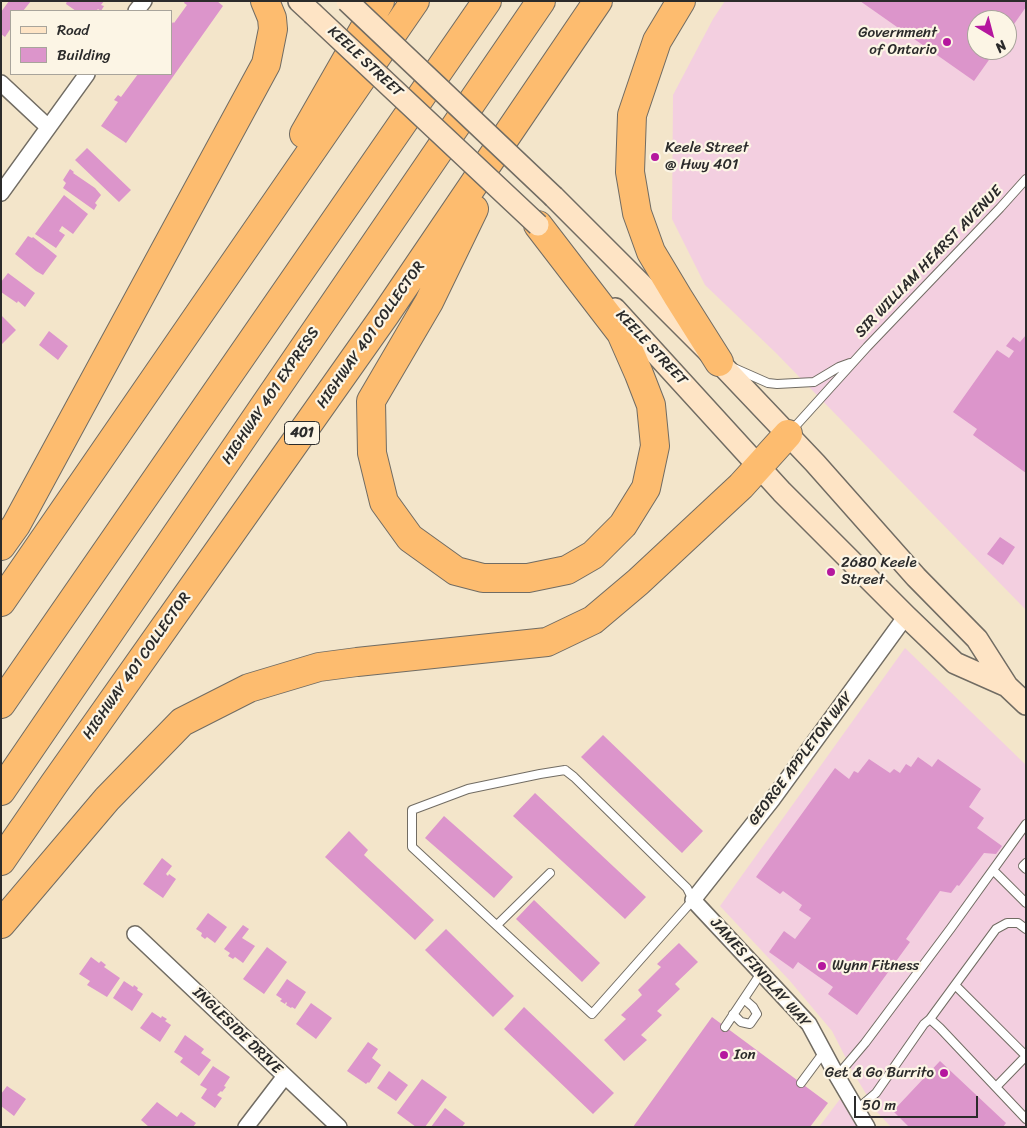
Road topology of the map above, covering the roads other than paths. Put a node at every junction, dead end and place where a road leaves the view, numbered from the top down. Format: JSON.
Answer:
{"nodes":[{"id":1,"x":265,"y":1,"type":"edge"},
{"id":2,"x":347,"y":1,"type":"edge"},
{"id":3,"x":380,"y":1,"type":"edge"},
{"id":4,"x":415,"y":1,"type":"edge"},
{"id":5,"x":487,"y":1,"type":"edge"},
{"id":6,"x":541,"y":1,"type":"edge"},
{"id":7,"x":598,"y":1,"type":"edge"},
{"id":8,"x":681,"y":1,"type":"edge"},
{"id":9,"x":306,"y":7,"type":"edge"},
{"id":10,"x":86,"y":75,"type":"edge"},
{"id":11,"x":1,"y":83,"type":"edge"},
{"id":12,"x":48,"y":127,"type":"junction"},
{"id":13,"x":512,"y":129,"type":"junction"},
{"id":14,"x":1026,"y":179,"type":"edge"},
{"id":15,"x":1,"y":193,"type":"edge"},
{"id":16,"x":538,"y":225,"type":"junction"},
{"id":17,"x":204,"y":307,"type":"junction"},
{"id":18,"x":719,"y":362,"type":"junction"},
{"id":19,"x":852,"y":363,"type":"junction"},
{"id":20,"x":788,"y":434,"type":"junction"},
{"id":21,"x":759,"y":466,"type":"junction"},
{"id":22,"x":1,"y":546,"type":"edge"},
{"id":23,"x":1,"y":602,"type":"edge"},
{"id":24,"x":906,"y":616,"type":"junction"},
{"id":25,"x":1020,"y":695,"type":"edge"},
{"id":26,"x":1,"y":704,"type":"edge"},
{"id":27,"x":1,"y":791,"type":"edge"},
{"id":28,"x":1026,"y":824,"type":"edge"},
{"id":29,"x":1,"y":862,"type":"edge"},
{"id":30,"x":1026,"y":863,"type":"edge"},
{"id":31,"x":1026,"y":869,"type":"edge"},
{"id":32,"x":992,"y":870,"type":"junction"},
{"id":33,"x":550,"y":873,"type":"dead end"},
{"id":34,"x":693,"y":900,"type":"junction"},
{"id":35,"x":1026,"y":903,"type":"edge"},
{"id":36,"x":1,"y":924,"type":"edge"},
{"id":37,"x":497,"y":925,"type":"junction"},
{"id":38,"x":1026,"y":929,"type":"edge"},
{"id":39,"x":135,"y":934,"type":"dead end"},
{"id":40,"x":761,"y":974,"type":"junction"},
{"id":41,"x":955,"y":984,"type":"junction"},
{"id":42,"x":744,"y":999,"type":"junction"},
{"id":43,"x":733,"y":1014,"type":"junction"},
{"id":44,"x":930,"y":1019,"type":"junction"},
{"id":45,"x":725,"y":1027,"type":"dead end"},
{"id":46,"x":824,"y":1052,"type":"junction"},
{"id":47,"x":1026,"y":1056,"type":"edge"},
{"id":48,"x":285,"y":1076,"type":"junction"},
{"id":49,"x":837,"y":1076,"type":"junction"},
{"id":50,"x":801,"y":1083,"type":"dead end"},
{"id":51,"x":996,"y":1087,"type":"junction"},
{"id":52,"x":856,"y":1110,"type":"junction"},
{"id":53,"x":1026,"y":1119,"type":"edge"},
{"id":54,"x":246,"y":1127,"type":"edge"},
{"id":55,"x":339,"y":1127,"type":"edge"},
{"id":56,"x":867,"y":1127,"type":"edge"}],
"edges":[{"from":1,"to":22,"type":"highway"},
{"from":2,"to":18,"type":"main road","name":"KEELE STREET","bridge":true},
{"from":3,"to":17,"type":"highway"},
{"from":4,"to":17,"type":"highway"},
{"from":5,"to":26,"type":"highway"},
{"from":6,"to":27,"type":"highway","name":"HIGHWAY 401 EXPRESS"},
{"from":7,"to":13,"type":"highway","name":"HIGHWAY 401 COLLECTOR","number":"401"},
{"from":8,"to":18,"type":"highway"},
{"from":9,"to":16,"type":"main road","name":"KEELE STREET","bridge":true},
{"from":10,"to":12,"type":"street"},
{"from":11,"to":12,"type":"street"},
{"from":12,"to":15,"type":"street"},
{"from":13,"to":16,"type":"highway"},
{"from":13,"to":29,"type":"highway","name":"HIGHWAY 401 COLLECTOR","number":"401"},
{"from":14,"to":19,"type":"lane","name":"SIR WILLIAM HEARST AVENUE"},
{"from":16,"to":21,"type":"main road","name":"KEELE STREET"},
{"from":17,"to":23,"type":"highway"},
{"from":18,"to":19,"type":"lane","name":"SIR WILLIAM HEARST AVENUE"},
{"from":18,"to":20,"type":"main road","name":"KEELE STREET"},
{"from":19,"to":20,"type":"lane","name":"SIR WILLIAM HEARST AVENUE"},
{"from":20,"to":21,"type":"highway"},
{"from":20,"to":25,"type":"main road","name":"KEELE STREET"},
{"from":21,"to":24,"type":"main road","name":"KEELE STREET"},
{"from":21,"to":36,"type":"highway"},
{"from":24,"to":25,"type":"main road","name":"KEELE STREET"},
{"from":24,"to":34,"type":"street","name":"GEORGE APPLETON WAY"},
{"from":28,"to":32,"type":"lane"},
{"from":30,"to":31,"type":"lane"},
{"from":32,"to":35,"type":"lane"},
{"from":32,"to":49,"type":"lane"},
{"from":33,"to":37,"type":"lane"},
{"from":34,"to":37,"type":"lane"},
{"from":34,"to":37,"type":"lane"},
{"from":34,"to":40,"type":"street","name":"JAMES FINDLAY WAY"},
{"from":38,"to":41,"type":"lane"},
{"from":39,"to":48,"type":"street","name":"INGLESIDE DRIVE"},
{"from":40,"to":42,"type":"lane"},
{"from":40,"to":46,"type":"street","name":"JAMES FINDLAY WAY"},
{"from":41,"to":44,"type":"lane"},
{"from":41,"to":47,"type":"lane"},
{"from":42,"to":43,"type":"lane"},
{"from":42,"to":43,"type":"lane"},
{"from":43,"to":45,"type":"lane"},
{"from":44,"to":51,"type":"lane"},
{"from":44,"to":52,"type":"lane"},
{"from":46,"to":49,"type":"street","name":"JAMES FINDLAY WAY"},
{"from":46,"to":50,"type":"lane"},
{"from":47,"to":51,"type":"lane"},
{"from":48,"to":54,"type":"street"},
{"from":48,"to":55,"type":"street","name":"INGLESIDE DRIVE"},
{"from":49,"to":52,"type":"street","name":"JAMES FINDLAY WAY"},
{"from":51,"to":53,"type":"lane"},
{"from":52,"to":56,"type":"street","name":"JAMES FINDLAY WAY"}]}
